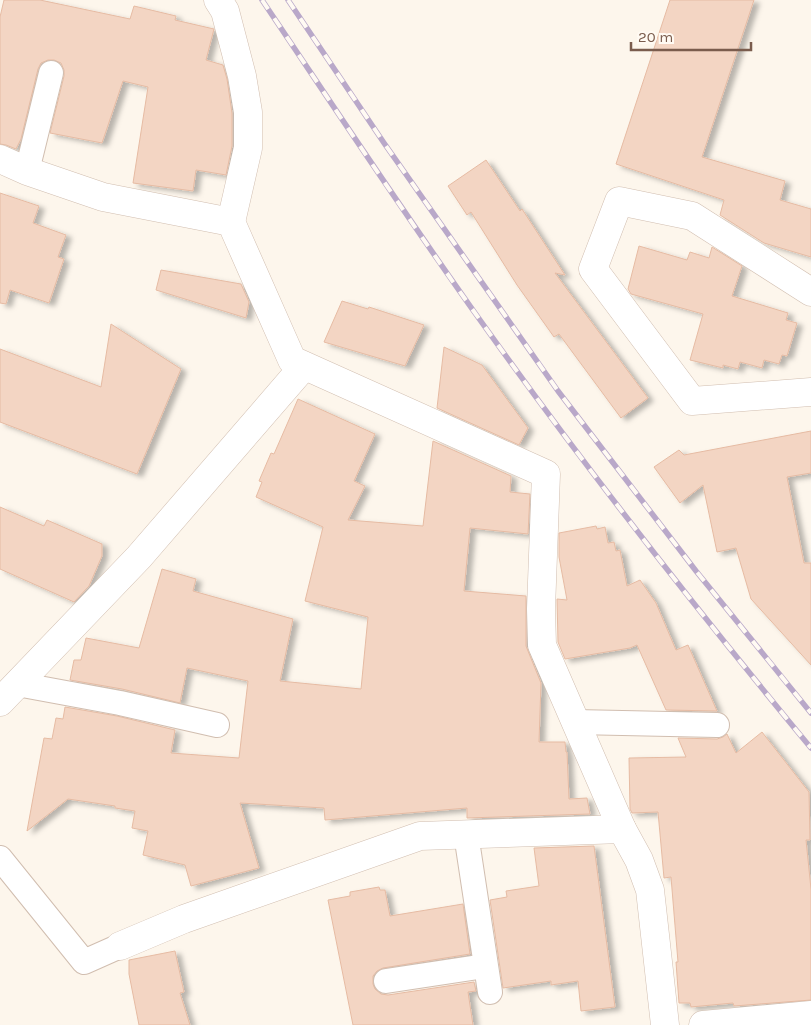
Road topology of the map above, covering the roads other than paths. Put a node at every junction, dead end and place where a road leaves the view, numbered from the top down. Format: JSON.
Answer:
{"nodes":[{"id":1,"x":218,"y":0,"type":"edge"},
{"id":2,"x":51,"y":73,"type":"dead end"},
{"id":3,"x":0,"y":159,"type":"edge"},
{"id":4,"x":27,"y":171,"type":"junction"},
{"id":5,"x":231,"y":222,"type":"junction"},
{"id":6,"x":811,"y":292,"type":"edge"},
{"id":7,"x":304,"y":366,"type":"junction"},
{"id":8,"x":811,"y":392,"type":"edge"},
{"id":9,"x":8,"y":693,"type":"edge"},
{"id":10,"x":575,"y":722,"type":"junction"},
{"id":11,"x":217,"y":725,"type":"dead end"},
{"id":12,"x":717,"y":725,"type":"dead end"},
{"id":13,"x":622,"y":829,"type":"junction"},
{"id":14,"x":466,"y":834,"type":"junction"},
{"id":15,"x":0,"y":858,"type":"edge"},
{"id":16,"x":120,"y":946,"type":"joint"},
{"id":17,"x":486,"y":966,"type":"junction"},
{"id":18,"x":386,"y":981,"type":"dead end"},
{"id":19,"x":490,"y":992,"type":"dead end"},
{"id":20,"x":811,"y":1015,"type":"edge"},
{"id":21,"x":665,"y":1025,"type":"edge"},
{"id":22,"x":703,"y":1025,"type":"edge"}],
"edges":[{"from":1,"to":5,"type":"street"},
{"from":2,"to":4,"type":"lane"},
{"from":3,"to":4,"type":"street"},
{"from":4,"to":5,"type":"street"},
{"from":5,"to":7,"type":"street"},
{"from":6,"to":8,"type":"street"},
{"from":7,"to":9,"type":"street"},
{"from":7,"to":10,"type":"street"},
{"from":9,"to":11,"type":"lane"},
{"from":10,"to":12,"type":"lane"},
{"from":10,"to":13,"type":"street"},
{"from":13,"to":14,"type":"street"},
{"from":13,"to":21,"type":"street"},
{"from":14,"to":16,"type":"street"},
{"from":14,"to":17,"type":"lane"},
{"from":15,"to":16,"type":"lane"},
{"from":17,"to":18,"type":"lane"},
{"from":17,"to":19,"type":"lane"},
{"from":20,"to":22,"type":"street"}]}
